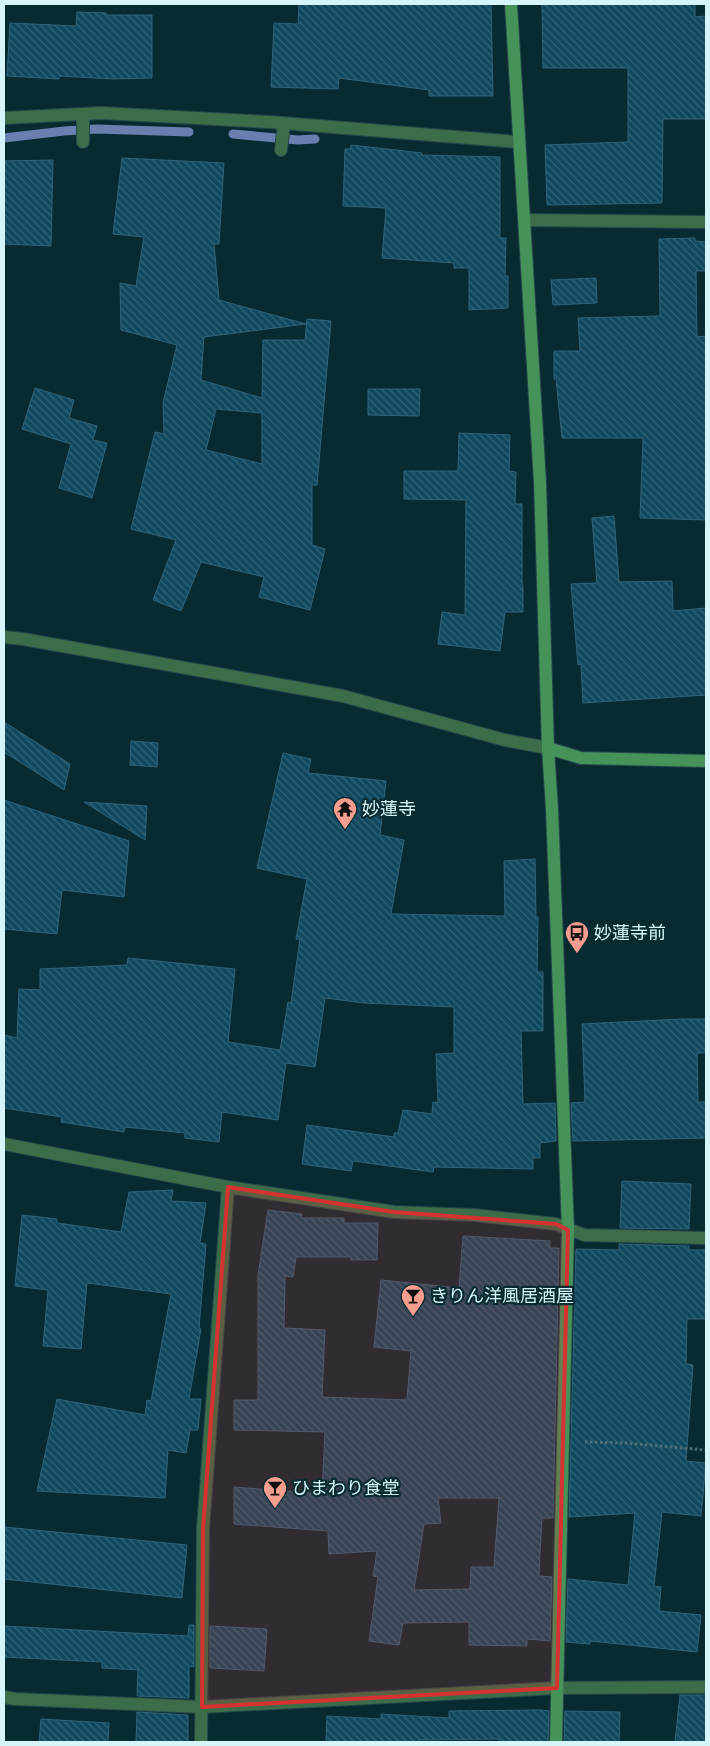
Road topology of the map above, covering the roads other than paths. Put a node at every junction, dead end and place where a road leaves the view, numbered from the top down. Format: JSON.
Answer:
{"nodes":[{"id":1,"x":511,"y":4,"type":"edge"},
{"id":2,"x":83,"y":114,"type":"junction"},
{"id":3,"x":4,"y":118,"type":"edge"},
{"id":4,"x":284,"y":124,"type":"junction"},
{"id":5,"x":83,"y":142,"type":"dead end"},
{"id":6,"x":518,"y":142,"type":"junction"},
{"id":7,"x":281,"y":150,"type":"dead end"},
{"id":8,"x":525,"y":220,"type":"junction"},
{"id":9,"x":706,"y":222,"type":"edge"},
{"id":10,"x":4,"y":637,"type":"edge"},
{"id":11,"x":548,"y":748,"type":"junction"},
{"id":12,"x":706,"y":761,"type":"edge"},
{"id":13,"x":4,"y":1144,"type":"edge"},
{"id":14,"x":228,"y":1187,"type":"junction"},
{"id":15,"x":568,"y":1230,"type":"junction"},
{"id":16,"x":706,"y":1238,"type":"edge"},
{"id":17,"x":557,"y":1688,"type":"junction"},
{"id":18,"x":706,"y":1688,"type":"edge"},
{"id":19,"x":4,"y":1697,"type":"edge"},
{"id":20,"x":202,"y":1707,"type":"junction"},
{"id":21,"x":201,"y":1742,"type":"edge"},
{"id":22,"x":556,"y":1742,"type":"edge"}],
"edges":[{"from":1,"to":6,"type":"street"},
{"from":2,"to":3,"type":"street"},
{"from":2,"to":4,"type":"street"},
{"from":2,"to":5,"type":"street"},
{"from":4,"to":6,"type":"street"},
{"from":4,"to":7,"type":"street"},
{"from":6,"to":8,"type":"street"},
{"from":8,"to":9,"type":"street"},
{"from":8,"to":11,"type":"street"},
{"from":10,"to":11,"type":"street"},
{"from":11,"to":12,"type":"street"},
{"from":11,"to":15,"type":"street"},
{"from":13,"to":14,"type":"street"},
{"from":14,"to":15,"type":"street"},
{"from":14,"to":20,"type":"street"},
{"from":15,"to":16,"type":"street"},
{"from":15,"to":17,"type":"street"},
{"from":17,"to":18,"type":"street"},
{"from":17,"to":20,"type":"street"},
{"from":17,"to":22,"type":"street"},
{"from":19,"to":20,"type":"street"},
{"from":20,"to":21,"type":"street"}]}
